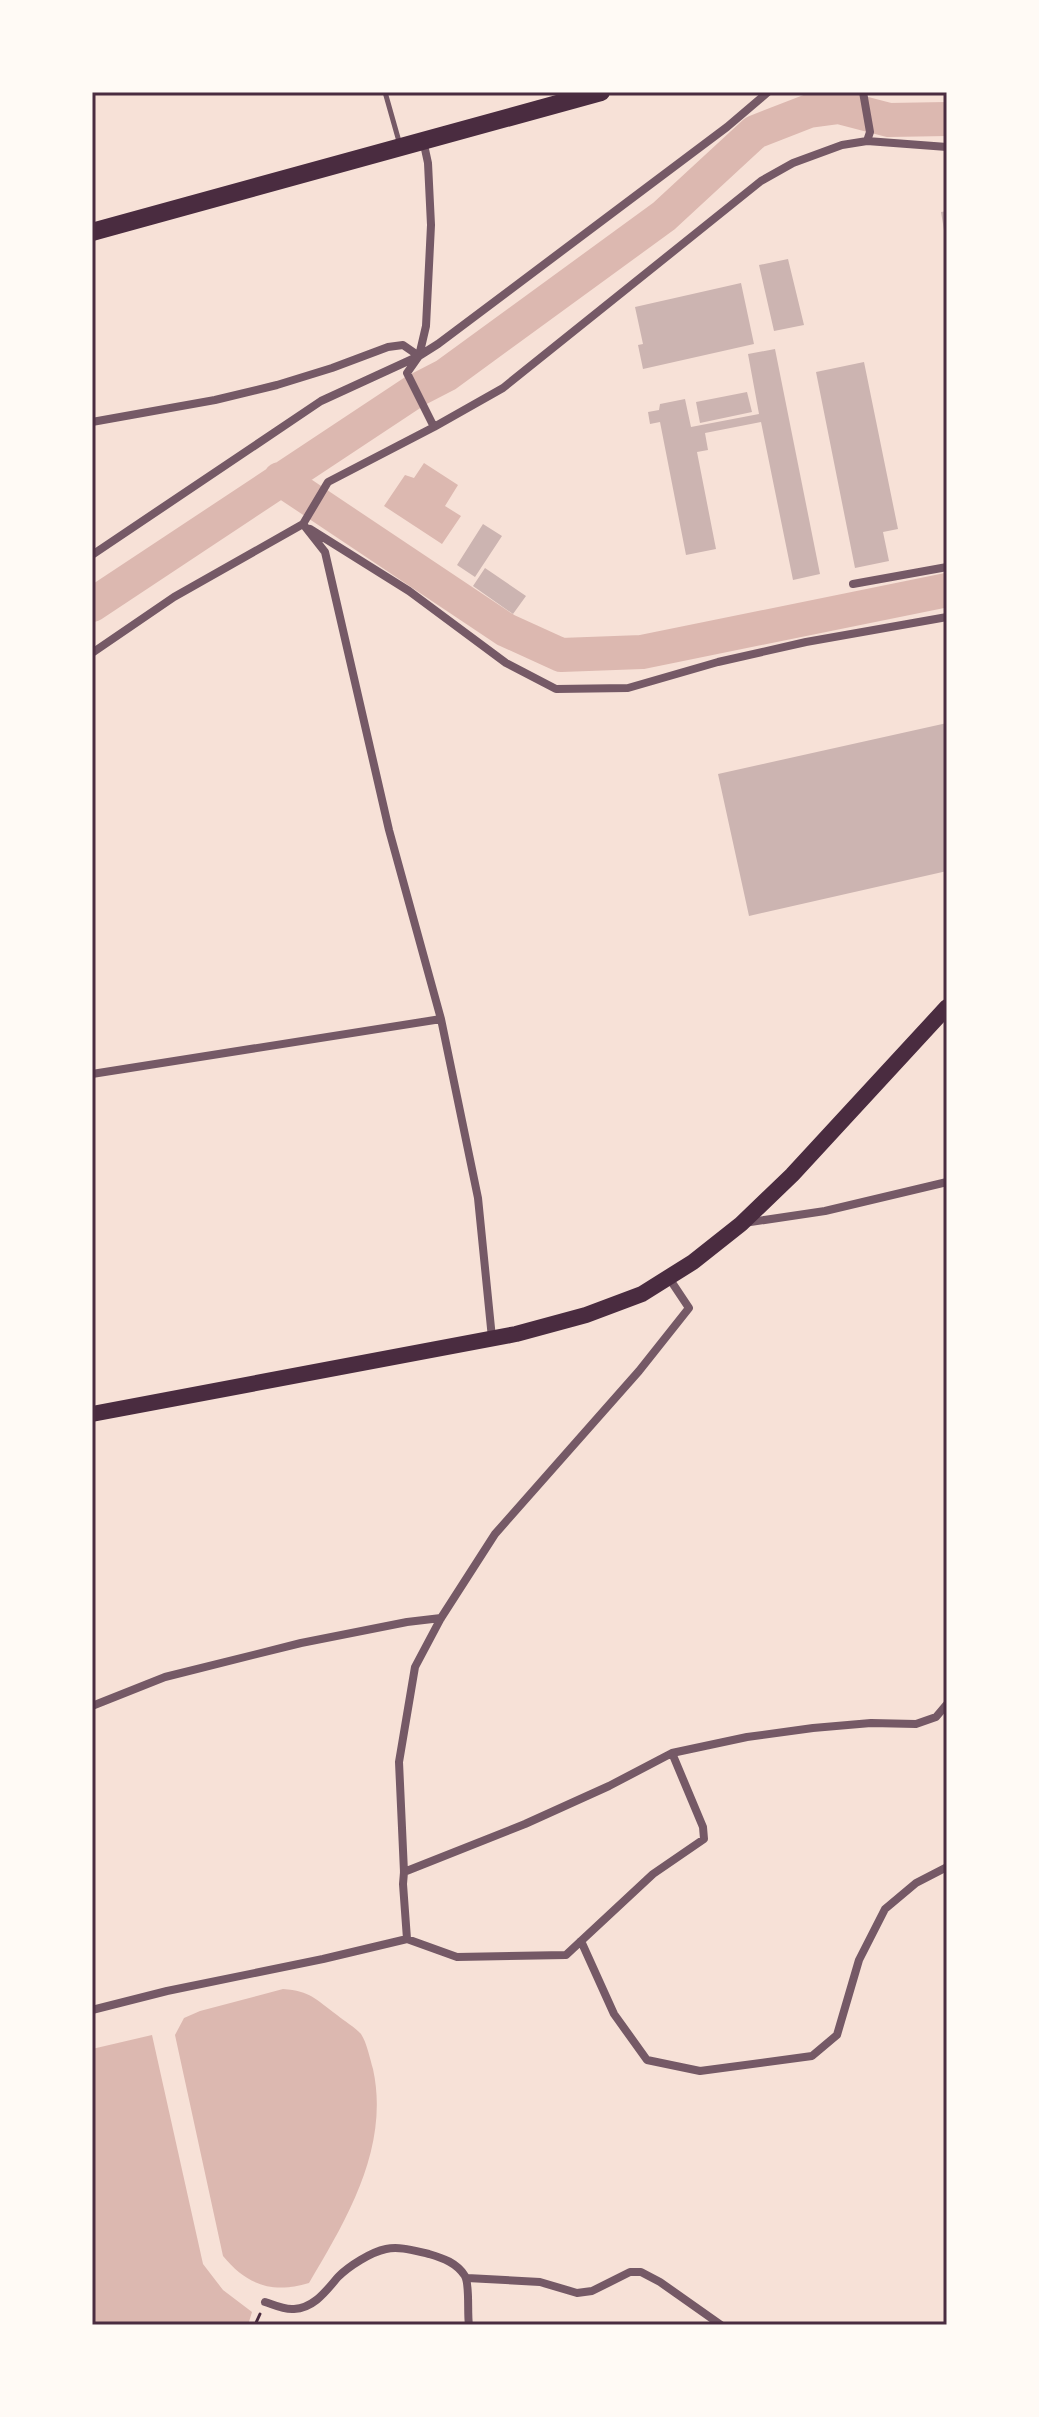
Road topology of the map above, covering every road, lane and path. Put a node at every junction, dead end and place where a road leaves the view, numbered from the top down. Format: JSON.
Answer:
{"nodes":[{"id":1,"x":385,"y":92,"type":"edge"},
{"id":2,"x":601,"y":92,"type":"edge"},
{"id":3,"x":768,"y":92,"type":"edge"},
{"id":4,"x":863,"y":92,"type":"edge"},
{"id":5,"x":869,"y":137,"type":"junction"},
{"id":6,"x":423,"y":140,"type":"junction"},
{"id":7,"x":400,"y":146,"type":"junction"},
{"id":8,"x":947,"y":147,"type":"edge"},
{"id":9,"x":92,"y":232,"type":"edge"},
{"id":10,"x":419,"y":356,"type":"junction"},
{"id":11,"x":92,"y":422,"type":"edge"},
{"id":12,"x":434,"y":427,"type":"junction"},
{"id":13,"x":303,"y":524,"type":"junction"},
{"id":14,"x":92,"y":555,"type":"edge"},
{"id":15,"x":947,"y":567,"type":"edge"},
{"id":16,"x":853,"y":584,"type":"dead end"},
{"id":17,"x":947,"y":617,"type":"edge"},
{"id":18,"x":92,"y":653,"type":"edge"},
{"id":19,"x":947,"y":1007,"type":"edge"},
{"id":20,"x":441,"y":1019,"type":"junction"},
{"id":21,"x":92,"y":1074,"type":"edge"},
{"id":22,"x":947,"y":1182,"type":"edge"},
{"id":23,"x":741,"y":1224,"type":"junction"},
{"id":24,"x":669,"y":1277,"type":"junction"},
{"id":25,"x":493,"y":1338,"type":"junction"},
{"id":26,"x":92,"y":1414,"type":"edge"},
{"id":27,"x":441,"y":1618,"type":"junction"},
{"id":28,"x":947,"y":1704,"type":"edge"},
{"id":29,"x":92,"y":1706,"type":"edge"},
{"id":30,"x":672,"y":1753,"type":"junction"},
{"id":31,"x":947,"y":1867,"type":"edge"},
{"id":32,"x":404,"y":1872,"type":"junction"},
{"id":33,"x":407,"y":1939,"type":"junction"},
{"id":34,"x":581,"y":1941,"type":"junction"},
{"id":35,"x":92,"y":2010,"type":"edge"},
{"id":36,"x":467,"y":2278,"type":"junction"},
{"id":37,"x":265,"y":2302,"type":"dead end"},
{"id":38,"x":469,"y":2325,"type":"edge"},
{"id":39,"x":721,"y":2325,"type":"edge"}],
"edges":[{"from":1,"to":7,"type":"lane"},
{"from":2,"to":6,"type":"main road"},
{"from":3,"to":10,"type":"street"},
{"from":4,"to":5,"type":"street"},
{"from":5,"to":8,"type":"street"},
{"from":5,"to":12,"type":"street"},
{"from":6,"to":7,"type":"main road"},
{"from":6,"to":10,"type":"street"},
{"from":7,"to":9,"type":"main road"},
{"from":10,"to":11,"type":"street"},
{"from":10,"to":12,"type":"street"},
{"from":10,"to":14,"type":"street"},
{"from":12,"to":13,"type":"street"},
{"from":13,"to":17,"type":"street"},
{"from":13,"to":18,"type":"street"},
{"from":13,"to":20,"type":"street"},
{"from":15,"to":16,"type":"street"},
{"from":19,"to":23,"type":"main road"},
{"from":20,"to":21,"type":"street"},
{"from":20,"to":25,"type":"street"},
{"from":22,"to":23,"type":"street"},
{"from":23,"to":24,"type":"main road"},
{"from":24,"to":25,"type":"main road"},
{"from":24,"to":27,"type":"street"},
{"from":25,"to":26,"type":"main road"},
{"from":27,"to":29,"type":"street"},
{"from":27,"to":32,"type":"street"},
{"from":28,"to":30,"type":"street"},
{"from":30,"to":32,"type":"street"},
{"from":30,"to":34,"type":"street"},
{"from":31,"to":34,"type":"street"},
{"from":32,"to":33,"type":"street"},
{"from":33,"to":34,"type":"street"},
{"from":33,"to":35,"type":"street"},
{"from":36,"to":37,"type":"street"},
{"from":36,"to":38,"type":"street"},
{"from":36,"to":39,"type":"street"}]}
